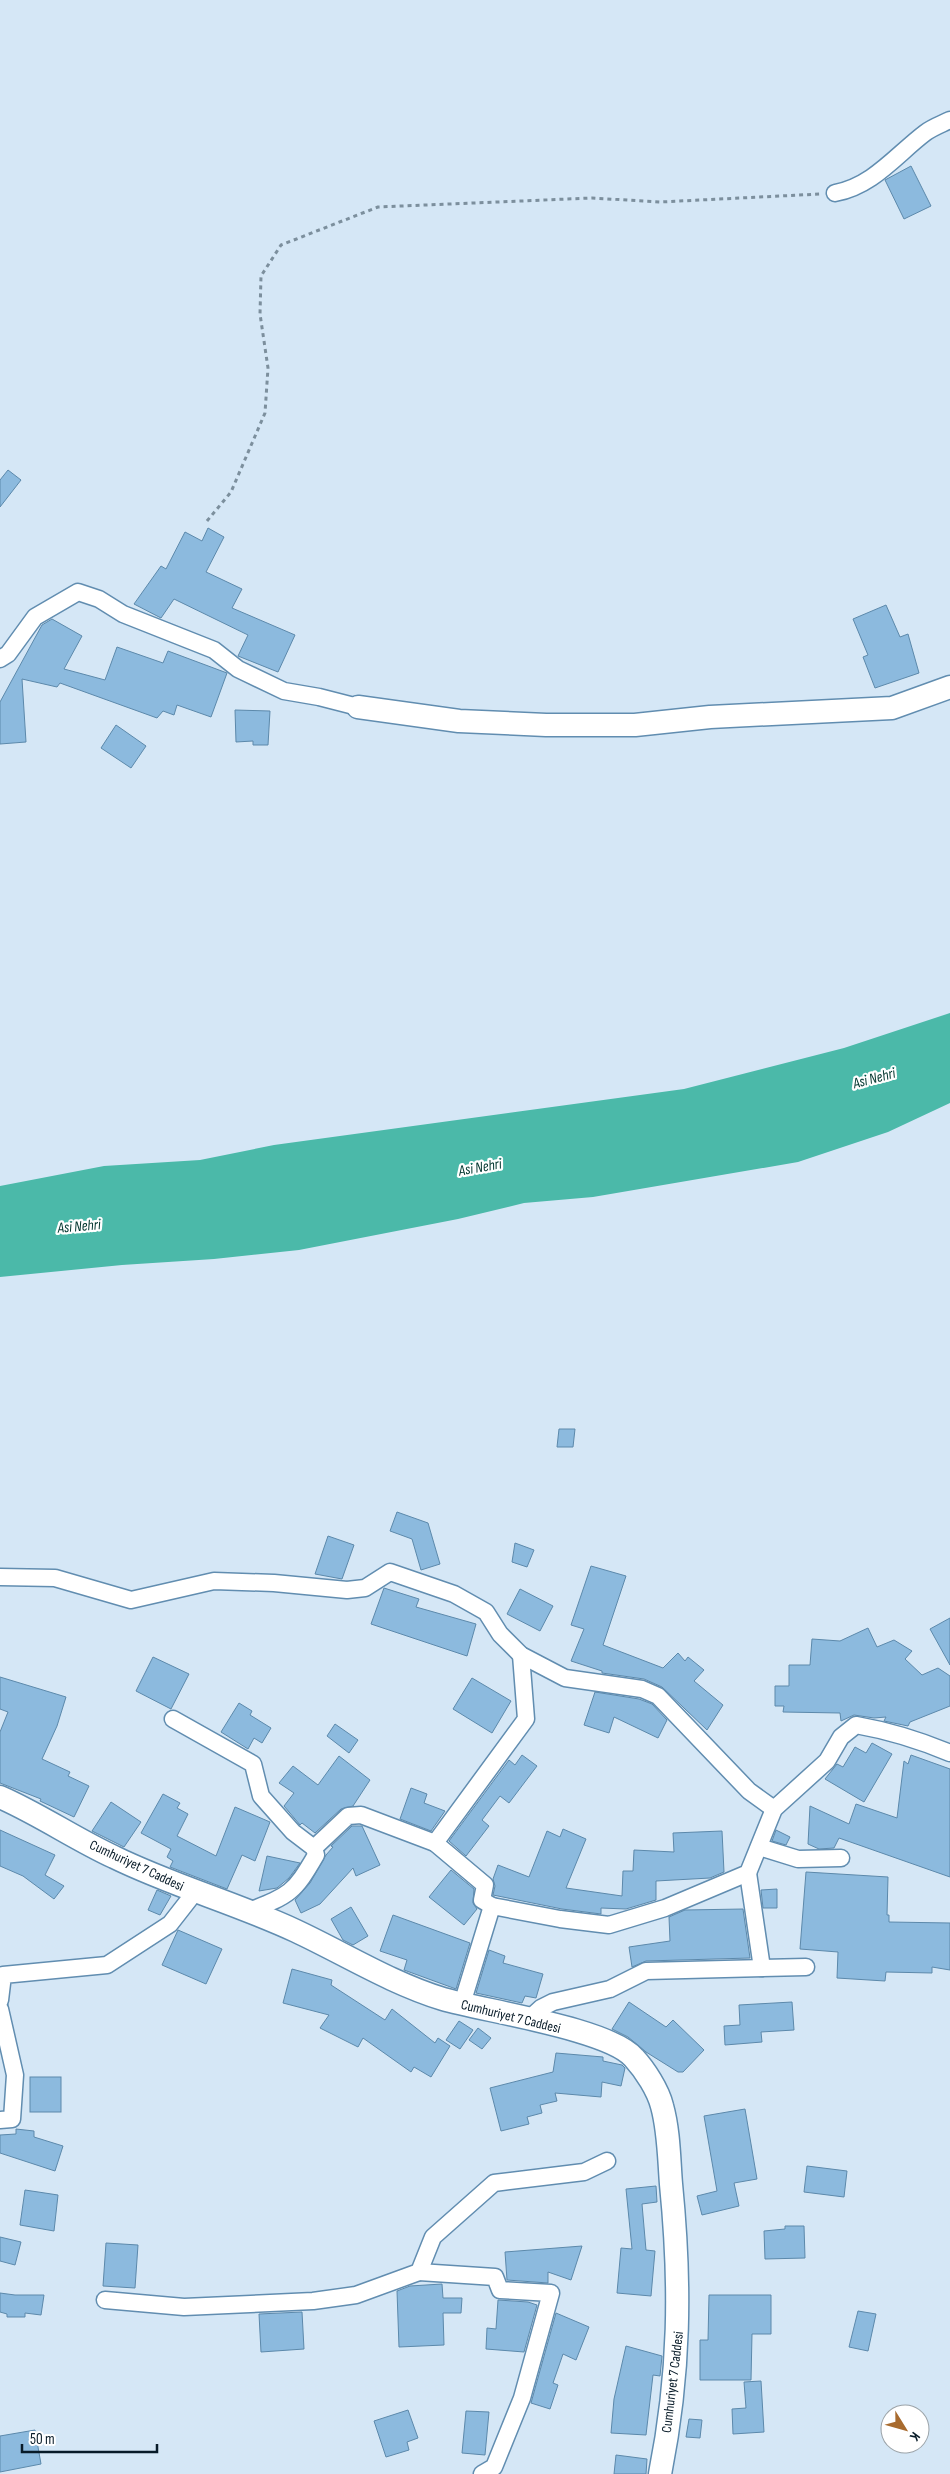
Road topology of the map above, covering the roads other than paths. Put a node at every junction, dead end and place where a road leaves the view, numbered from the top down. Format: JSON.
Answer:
{"nodes":[{"id":1,"x":950,"y":120,"type":"edge"},
{"id":2,"x":835,"y":193,"type":"road end"},
{"id":3,"x":0,"y":659,"type":"edge"},
{"id":4,"x":950,"y":687,"type":"edge"},
{"id":5,"x":358,"y":707,"type":"joint"},
{"id":6,"x":0,"y":1577,"type":"edge"},
{"id":7,"x":521,"y":1655,"type":"junction"},
{"id":8,"x":173,"y":1719,"type":"dead end"},
{"id":9,"x":950,"y":1753,"type":"edge"},
{"id":10,"x":0,"y":1797,"type":"edge"},
{"id":11,"x":774,"y":1809,"type":"junction"},
{"id":12,"x":435,"y":1843,"type":"junction"},
{"id":13,"x":759,"y":1847,"type":"junction"},
{"id":14,"x":314,"y":1848,"type":"junction"},
{"id":15,"x":841,"y":1858,"type":"dead end"},
{"id":16,"x":748,"y":1873,"type":"junction"},
{"id":17,"x":195,"y":1892,"type":"junction"},
{"id":18,"x":492,"y":1906,"type":"junction"},
{"id":19,"x":249,"y":1911,"type":"junction"},
{"id":20,"x":806,"y":1966,"type":"dead end"},
{"id":21,"x":762,"y":1968,"type":"junction"},
{"id":22,"x":0,"y":2000,"type":"edge"},
{"id":23,"x":462,"y":2004,"type":"junction"},
{"id":24,"x":0,"y":2009,"type":"edge"},
{"id":25,"x":530,"y":2018,"type":"junction"},
{"id":26,"x":0,"y":2120,"type":"edge"},
{"id":27,"x":607,"y":2161,"type":"dead end"},
{"id":28,"x":419,"y":2272,"type":"junction"},
{"id":29,"x":105,"y":2300,"type":"dead end"},
{"id":30,"x":482,"y":2474,"type":"edge"},
{"id":31,"x":660,"y":2474,"type":"edge"}],
"edges":[{"from":1,"to":2,"type":"street"},
{"from":3,"to":5,"type":"street"},
{"from":4,"to":5,"type":"main road"},
{"from":6,"to":7,"type":"street"},
{"from":7,"to":11,"type":"street"},
{"from":7,"to":12,"type":"street"},
{"from":8,"to":14,"type":"street"},
{"from":9,"to":11,"type":"street"},
{"from":10,"to":17,"type":"main road","name":"Cumhuriyet 7 Caddesi"},
{"from":11,"to":13,"type":"street"},
{"from":12,"to":14,"type":"street"},
{"from":12,"to":18,"type":"street"},
{"from":13,"to":15,"type":"street"},
{"from":13,"to":16,"type":"street"},
{"from":14,"to":19,"type":"street"},
{"from":16,"to":18,"type":"street"},
{"from":16,"to":21,"type":"street"},
{"from":17,"to":19,"type":"main road","name":"Cumhuriyet 7 Caddesi"},
{"from":17,"to":22,"type":"street"},
{"from":18,"to":23,"type":"street"},
{"from":19,"to":23,"type":"main road","name":"Cumhuriyet 7 Caddesi"},
{"from":20,"to":21,"type":"street"},
{"from":21,"to":25,"type":"street"},
{"from":23,"to":25,"type":"main road","name":"Cumhuriyet 7 Caddesi"},
{"from":24,"to":26,"type":"street"},
{"from":25,"to":31,"type":"main road","name":"Cumhuriyet 7 Caddesi"},
{"from":27,"to":28,"type":"street"},
{"from":28,"to":29,"type":"street"},
{"from":28,"to":30,"type":"street"}]}
